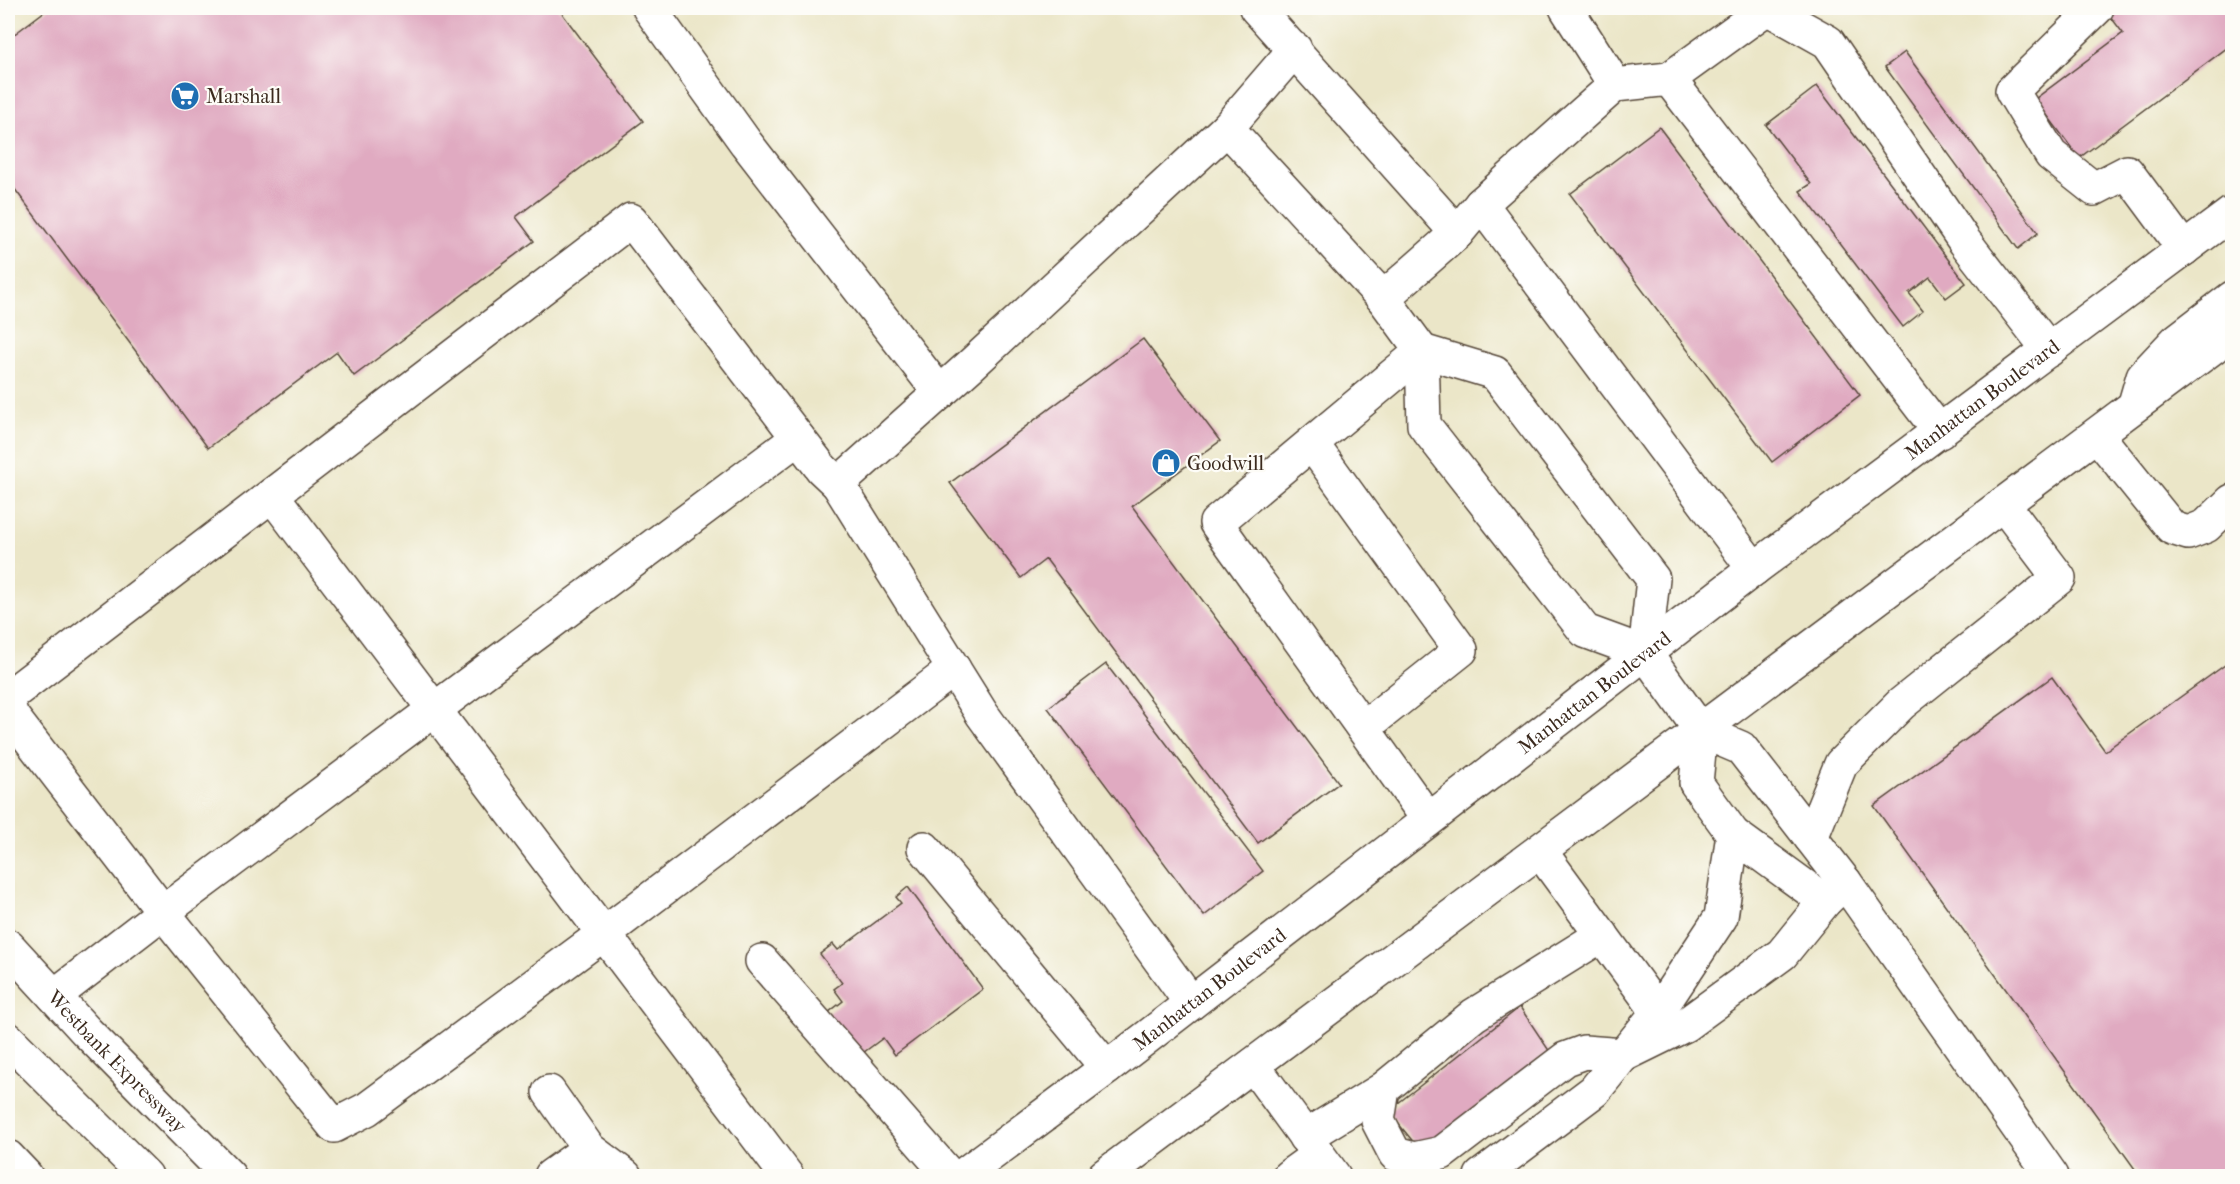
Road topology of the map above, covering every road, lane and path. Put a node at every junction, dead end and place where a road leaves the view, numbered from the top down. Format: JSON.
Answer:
{"nodes":[{"id":1,"x":649,"y":8,"type":"edge"},
{"id":2,"x":1256,"y":8,"type":"edge"},
{"id":3,"x":1566,"y":8,"type":"edge"},
{"id":4,"x":2097,"y":8,"type":"edge"},
{"id":5,"x":1295,"y":49,"type":"junction"},
{"id":6,"x":1669,"y":79,"type":"junction"},
{"id":7,"x":1615,"y":85,"type":"junction"},
{"id":8,"x":1227,"y":128,"type":"junction"},
{"id":9,"x":1481,"y":204,"type":"junction"},
{"id":10,"x":2232,"y":213,"type":"edge"},
{"id":11,"x":1457,"y":233,"type":"junction"},
{"id":12,"x":2184,"y":249,"type":"junction"},
{"id":13,"x":1383,"y":298,"type":"junction"},
{"id":14,"x":2232,"y":298,"type":"edge"},
{"id":15,"x":2232,"y":333,"type":"edge"},
{"id":16,"x":2049,"y":350,"type":"junction"},
{"id":17,"x":1422,"y":351,"type":"junction"},
{"id":18,"x":940,"y":393,"type":"junction"},
{"id":19,"x":2134,"y":407,"type":"junction"},
{"id":20,"x":1940,"y":432,"type":"junction"},
{"id":21,"x":2097,"y":435,"type":"junction"},
{"id":22,"x":798,"y":438,"type":"junction"},
{"id":23,"x":1312,"y":444,"type":"junction"},
{"id":24,"x":838,"y":484,"type":"junction"},
{"id":25,"x":272,"y":495,"type":"junction"},
{"id":26,"x":2232,"y":501,"type":"edge"},
{"id":27,"x":2003,"y":504,"type":"junction"},
{"id":28,"x":1754,"y":569,"type":"junction"},
{"id":29,"x":1645,"y":653,"type":"junction"},
{"id":30,"x":954,"y":669,"type":"junction"},
{"id":31,"x":8,"y":697,"type":"edge"},
{"id":32,"x":8,"y":704,"type":"edge"},
{"id":33,"x":436,"y":710,"type":"junction"},
{"id":34,"x":1363,"y":728,"type":"junction"},
{"id":35,"x":1701,"y":731,"type":"junction"},
{"id":36,"x":1428,"y":819,"type":"junction"},
{"id":37,"x":1733,"y":834,"type":"junction"},
{"id":38,"x":1811,"y":838,"type":"junction"},
{"id":39,"x":924,"y":848,"type":"dead end"},
{"id":40,"x":1540,"y":851,"type":"junction"},
{"id":41,"x":1835,"y":891,"type":"junction"},
{"id":42,"x":163,"y":912,"type":"junction"},
{"id":43,"x":604,"y":933,"type":"junction"},
{"id":44,"x":1602,"y":934,"type":"junction"},
{"id":45,"x":8,"y":946,"type":"edge"},
{"id":46,"x":762,"y":961,"type":"dead end"},
{"id":47,"x":54,"y":996,"type":"junction"},
{"id":48,"x":1191,"y":1003,"type":"junction"},
{"id":49,"x":1658,"y":1012,"type":"junction"},
{"id":50,"x":8,"y":1039,"type":"edge"},
{"id":51,"x":1624,"y":1054,"type":"junction"},
{"id":52,"x":1253,"y":1065,"type":"junction"},
{"id":53,"x":1107,"y":1068,"type":"junction"},
{"id":54,"x":1383,"y":1089,"type":"junction"},
{"id":55,"x":549,"y":1092,"type":"dead end"},
{"id":56,"x":1011,"y":1140,"type":"junction"},
{"id":57,"x":589,"y":1149,"type":"junction"},
{"id":58,"x":1442,"y":1153,"type":"junction"},
{"id":59,"x":1319,"y":1156,"type":"edge"},
{"id":60,"x":8,"y":1157,"type":"edge"},
{"id":61,"x":1492,"y":1168,"type":"edge"},
{"id":62,"x":26,"y":1176,"type":"edge"},
{"id":63,"x":146,"y":1176,"type":"edge"},
{"id":64,"x":230,"y":1176,"type":"edge"},
{"id":65,"x":552,"y":1176,"type":"edge"},
{"id":66,"x":624,"y":1176,"type":"edge"},
{"id":67,"x":787,"y":1176,"type":"edge"},
{"id":68,"x":950,"y":1176,"type":"edge"},
{"id":69,"x":962,"y":1176,"type":"edge"},
{"id":70,"x":1002,"y":1176,"type":"edge"},
{"id":71,"x":1104,"y":1176,"type":"edge"},
{"id":72,"x":1289,"y":1176,"type":"edge"},
{"id":73,"x":2052,"y":1176,"type":"edge"}],
"edges":[{"from":1,"to":18,"type":"main road"},
{"from":2,"to":5,"type":"main road"},
{"from":3,"to":7,"type":"main road"},
{"from":4,"to":12,"type":"main road"},
{"from":5,"to":8,"type":"main road"},
{"from":5,"to":11,"type":"main road"},
{"from":6,"to":7,"type":"main road"},
{"from":6,"to":16,"type":"main road"},
{"from":6,"to":20,"type":"main road"},
{"from":7,"to":9,"type":"main road"},
{"from":8,"to":13,"type":"main road"},
{"from":8,"to":18,"type":"main road"},
{"from":9,"to":11,"type":"main road"},
{"from":9,"to":28,"type":"main road"},
{"from":10,"to":12,"type":"main road","name":"Manhattan Boulevard"},
{"from":11,"to":13,"type":"main road"},
{"from":12,"to":16,"type":"main road","name":"Manhattan Boulevard"},
{"from":13,"to":17,"type":"main road"},
{"from":14,"to":19,"type":"main road"},
{"from":15,"to":19,"type":"main road"},
{"from":16,"to":20,"type":"main road","name":"Manhattan Boulevard"},
{"from":17,"to":23,"type":"main road"},
{"from":17,"to":29,"type":"main road"},
{"from":17,"to":29,"type":"main road"},
{"from":18,"to":24,"type":"main road"},
{"from":19,"to":21,"type":"main road"},
{"from":20,"to":28,"type":"main road","name":"Manhattan Boulevard"},
{"from":21,"to":26,"type":"main road"},
{"from":21,"to":27,"type":"main road"},
{"from":22,"to":24,"type":"main road"},
{"from":22,"to":25,"type":"main road"},
{"from":22,"to":33,"type":"main road"},
{"from":23,"to":34,"type":"main road"},
{"from":23,"to":34,"type":"main road"},
{"from":24,"to":30,"type":"main road"},
{"from":25,"to":31,"type":"main road"},
{"from":25,"to":33,"type":"main road"},
{"from":27,"to":35,"type":"main road"},
{"from":27,"to":38,"type":"main road"},
{"from":28,"to":29,"type":"main road","name":"Manhattan Boulevard"},
{"from":29,"to":35,"type":"main road"},
{"from":29,"to":36,"type":"main road","name":"Manhattan Boulevard"},
{"from":30,"to":43,"type":"main road"},
{"from":30,"to":48,"type":"main road"},
{"from":32,"to":42,"type":"main road"},
{"from":33,"to":42,"type":"main road"},
{"from":33,"to":43,"type":"main road"},
{"from":34,"to":36,"type":"main road"},
{"from":35,"to":37,"type":"main road"},
{"from":35,"to":38,"type":"main road"},
{"from":35,"to":40,"type":"main road"},
{"from":36,"to":48,"type":"main road","name":"Manhattan Boulevard"},
{"from":37,"to":41,"type":"main road"},
{"from":37,"to":49,"type":"main road"},
{"from":38,"to":41,"type":"main road"},
{"from":39,"to":53,"type":"main road"},
{"from":40,"to":44,"type":"main road"},
{"from":40,"to":52,"type":"main road"},
{"from":41,"to":51,"type":"main road"},
{"from":41,"to":73,"type":"main road"},
{"from":42,"to":43,"type":"main road"},
{"from":42,"to":47,"type":"main road"},
{"from":43,"to":67,"type":"main road"},
{"from":44,"to":49,"type":"main road"},
{"from":44,"to":54,"type":"main road"},
{"from":45,"to":47,"type":"main road","name":"Westbank Expressway"},
{"from":46,"to":68,"type":"main road"},
{"from":47,"to":64,"type":"main road","name":"Westbank Expressway"},
{"from":48,"to":53,"type":"main road","name":"Manhattan Boulevard"},
{"from":49,"to":51,"type":"main road"},
{"from":50,"to":63,"type":"main road"},
{"from":51,"to":58,"type":"main road"},
{"from":51,"to":61,"type":"main road"},
{"from":52,"to":59,"type":"main road"},
{"from":52,"to":71,"type":"main road"},
{"from":53,"to":56,"type":"main road","name":"Manhattan Boulevard"},
{"from":54,"to":58,"type":"main road"},
{"from":54,"to":59,"type":"main road"},
{"from":55,"to":57,"type":"main road"},
{"from":56,"to":69,"type":"main road","name":"Manhattan Boulevard"},
{"from":56,"to":70,"type":"main road"},
{"from":57,"to":65,"type":"main road"},
{"from":57,"to":66,"type":"main road"},
{"from":58,"to":61,"type":"main road"},
{"from":59,"to":72,"type":"main road"},
{"from":60,"to":62,"type":"main road"}]}
